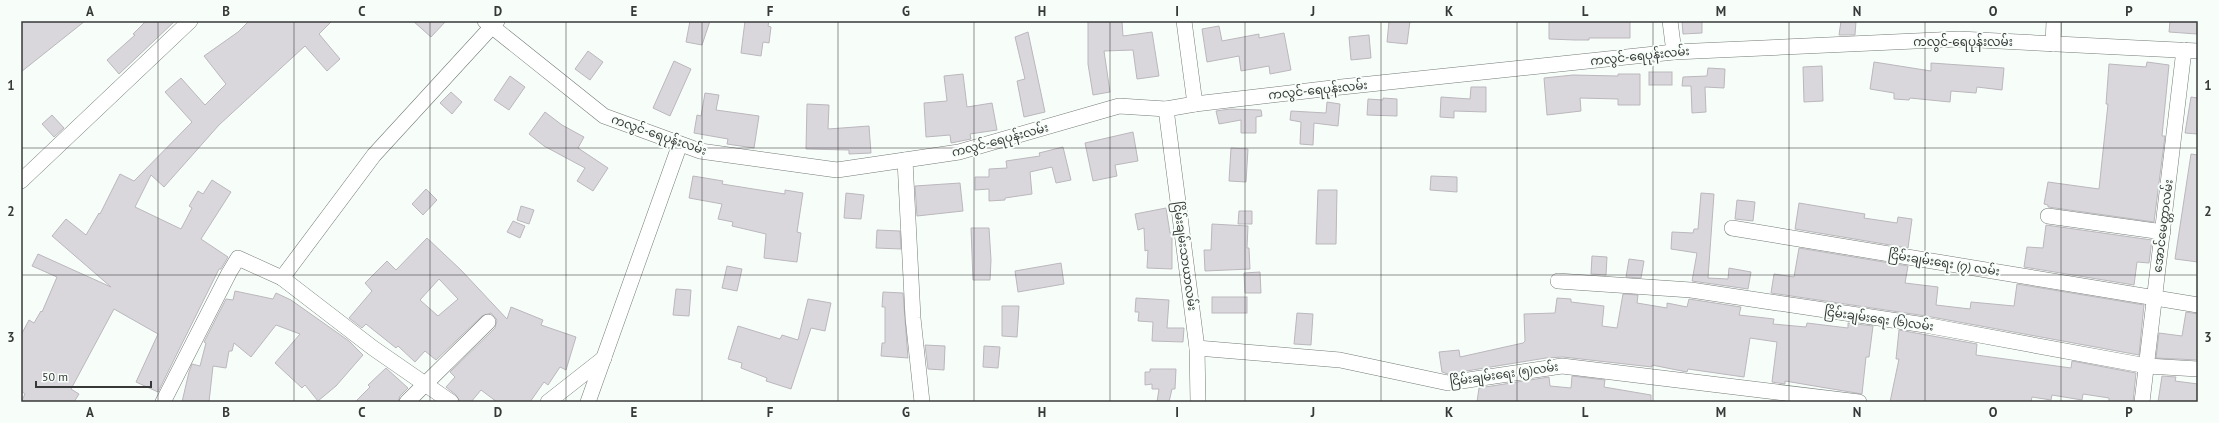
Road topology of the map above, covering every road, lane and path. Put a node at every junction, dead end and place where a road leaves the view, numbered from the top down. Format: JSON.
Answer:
{"nodes":[{"id":1,"x":190,"y":21,"type":"edge"},
{"id":2,"x":1184,"y":21,"type":"edge"},
{"id":3,"x":1670,"y":21,"type":"edge"},
{"id":4,"x":2054,"y":21,"type":"edge"},
{"id":5,"x":491,"y":23,"type":"edge"},
{"id":6,"x":2053,"y":44,"type":"junction"},
{"id":7,"x":2191,"y":50,"type":"edge"},
{"id":8,"x":1674,"y":52,"type":"junction"},
{"id":9,"x":1194,"y":104,"type":"junction"},
{"id":10,"x":1166,"y":110,"type":"junction"},
{"id":11,"x":680,"y":144,"type":"junction"},
{"id":12,"x":905,"y":160,"type":"junction"},
{"id":13,"x":21,"y":181,"type":"edge"},
{"id":14,"x":2048,"y":216,"type":"dead end"},
{"id":15,"x":1732,"y":228,"type":"dead end"},
{"id":16,"x":2163,"y":232,"type":"junction"},
{"id":17,"x":282,"y":278,"type":"junction"},
{"id":18,"x":1558,"y":281,"type":"dead end"},
{"id":19,"x":2155,"y":298,"type":"junction"},
{"id":20,"x":2198,"y":305,"type":"edge"},
{"id":21,"x":488,"y":322,"type":"dead end"},
{"id":22,"x":1198,"y":348,"type":"junction"},
{"id":23,"x":604,"y":358,"type":"junction"},
{"id":24,"x":2147,"y":366,"type":"junction"},
{"id":25,"x":2198,"y":369,"type":"edge"},
{"id":26,"x":425,"y":384,"type":"junction"},
{"id":27,"x":163,"y":402,"type":"edge"},
{"id":28,"x":407,"y":402,"type":"edge"},
{"id":29,"x":451,"y":402,"type":"edge"},
{"id":30,"x":548,"y":402,"type":"edge"},
{"id":31,"x":588,"y":402,"type":"edge"},
{"id":32,"x":922,"y":402,"type":"edge"},
{"id":33,"x":1198,"y":402,"type":"edge"},
{"id":34,"x":1860,"y":402,"type":"edge"},
{"id":35,"x":2142,"y":402,"type":"edge"}],
"edges":[{"from":1,"to":13,"type":"street"},
{"from":2,"to":9,"type":"street"},
{"from":3,"to":8,"type":"street"},
{"from":4,"to":6,"type":"street"},
{"from":5,"to":11,"type":"street","name":"ကလွင်-ရေပုန်းလမ်း"},
{"from":5,"to":17,"type":"street"},
{"from":6,"to":7,"type":"street","name":"ကလွင်-ရေပုန်းလမ်း"},
{"from":6,"to":8,"type":"street","name":"ကလွင်-ရေပုန်းလမ်း"},
{"from":7,"to":16,"type":"street","name":"အောင်မေတ္တာလမ်း"},
{"from":8,"to":9,"type":"street","name":"ကလွင်-ရေပုန်းလမ်း"},
{"from":9,"to":10,"type":"street","name":"ကလွင်-ရေပုန်းလမ်း"},
{"from":10,"to":12,"type":"street","name":"ကလွင်-ရေပုန်းလမ်း"},
{"from":10,"to":22,"type":"street","name":"ငြိမ်းချမ်းသာယာလမ်း"},
{"from":11,"to":12,"type":"street","name":"ကလွင်-ရေပုန်းလမ်း"},
{"from":11,"to":23,"type":"street"},
{"from":12,"to":32,"type":"street"},
{"from":14,"to":16,"type":"street"},
{"from":15,"to":19,"type":"street","name":"ငြိမ်းချမ်းရေး (၇) လမ်း"},
{"from":16,"to":19,"type":"street","name":"အောင်မေတ္တာလမ်း"},
{"from":17,"to":26,"type":"street"},
{"from":17,"to":27,"type":"street"},
{"from":18,"to":24,"type":"street","name":"ငြိမ်းချမ်းရေး (၆)လမ်း"},
{"from":19,"to":20,"type":"street","name":"ငြိမ်းချမ်းရေး (၇) လမ်း"},
{"from":19,"to":24,"type":"street","name":"အောင်မေတ္တာလမ်း"},
{"from":21,"to":26,"type":"street"},
{"from":22,"to":33,"type":"street","name":"ငြိမ်းချမ်းသာယာလမ်း"},
{"from":22,"to":34,"type":"street","name":"ငြိမ်းချမ်းရေး (၅)လမ်း"},
{"from":23,"to":30,"type":"street"},
{"from":23,"to":31,"type":"street"},
{"from":24,"to":25,"type":"street","name":"ငြိမ်းချမ်းရေး (၆)လမ်း"},
{"from":24,"to":35,"type":"street","name":"အောင်မေတ္တာလမ်း"},
{"from":26,"to":28,"type":"street"},
{"from":26,"to":29,"type":"street"}]}
